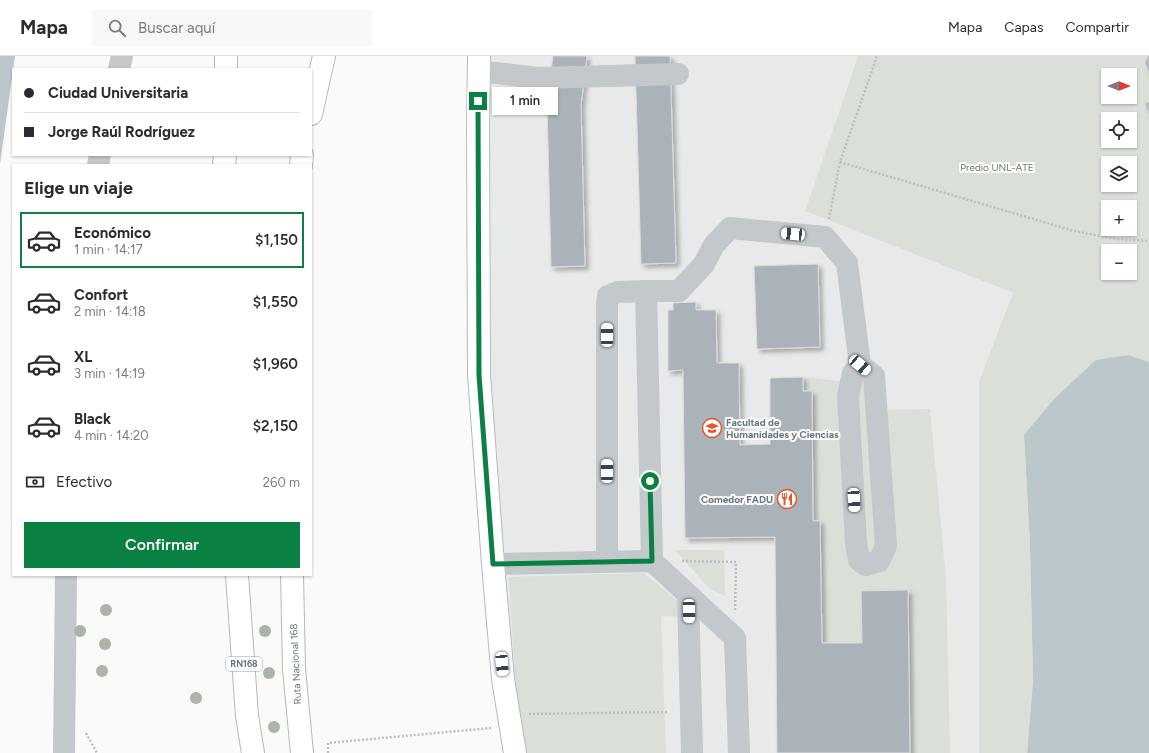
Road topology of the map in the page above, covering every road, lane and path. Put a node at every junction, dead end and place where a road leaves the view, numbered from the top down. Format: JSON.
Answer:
{"nodes":[{"id":1,"x":122,"y":56,"type":"edge"},
{"id":2,"x":310,"y":56,"type":"edge"},
{"id":3,"x":324,"y":56,"type":"edge"},
{"id":4,"x":877,"y":56,"type":"edge"},
{"id":5,"x":479,"y":65,"type":"edge"},
{"id":6,"x":119,"y":68,"type":"edge"},
{"id":7,"x":309,"y":68,"type":"edge"},
{"id":8,"x":678,"y":74,"type":"dead end"},
{"id":9,"x":312,"y":110,"type":"edge"},
{"id":10,"x":840,"y":162,"type":"junction"},
{"id":11,"x":825,"y":237,"type":"junction"},
{"id":12,"x":1149,"y":241,"type":"edge"},
{"id":13,"x":646,"y":291,"type":"junction"},
{"id":14,"x":860,"y":365,"type":"junction"},
{"id":15,"x":652,"y":561,"type":"junction"},
{"id":16,"x":607,"y":562,"type":"junction"},
{"id":17,"x":493,"y":564,"type":"junction"},
{"id":18,"x":66,"y":576,"type":"edge"},
{"id":19,"x":237,"y":576,"type":"edge"},
{"id":20,"x":292,"y":576,"type":"edge"},
{"id":21,"x":688,"y":596,"type":"junction"},
{"id":22,"x":735,"y":638,"type":"junction"},
{"id":23,"x":503,"y":679,"type":"junction"},
{"id":24,"x":328,"y":743,"type":"dead end"},
{"id":25,"x":64,"y":753,"type":"edge"},
{"id":26,"x":253,"y":753,"type":"edge"},
{"id":27,"x":302,"y":753,"type":"edge"},
{"id":28,"x":328,"y":753,"type":"edge"},
{"id":29,"x":505,"y":753,"type":"edge"},
{"id":30,"x":515,"y":753,"type":"edge"},
{"id":31,"x":692,"y":753,"type":"edge"},
{"id":32,"x":739,"y":753,"type":"edge"}],
"edges":[{"from":1,"to":6,"type":"street"},
{"from":2,"to":7,"type":"main road"},
{"from":3,"to":9,"type":"main road"},
{"from":4,"to":10,"type":"path"},
{"from":5,"to":8,"type":"street"},
{"from":5,"to":17,"type":"main road"},
{"from":10,"to":11,"type":"path"},
{"from":10,"to":12,"type":"path"},
{"from":11,"to":13,"type":"street"},
{"from":11,"to":14,"type":"street"},
{"from":13,"to":15,"type":"street"},
{"from":13,"to":16,"type":"street"},
{"from":14,"to":14,"type":"street"},
{"from":15,"to":16,"type":"street"},
{"from":15,"to":21,"type":"street"},
{"from":15,"to":22,"type":"path"},
{"from":16,"to":17,"type":"street"},
{"from":17,"to":23,"type":"main road"},
{"from":18,"to":25,"type":"street"},
{"from":19,"to":26,"type":"main road","number":"RN168"},
{"from":20,"to":27,"type":"main road","name":"Ruta Nacional 168"},
{"from":21,"to":22,"type":"street"},
{"from":21,"to":31,"type":"street"},
{"from":22,"to":32,"type":"street"},
{"from":23,"to":29,"type":"main road"},
{"from":23,"to":30,"type":"main road"},
{"from":24,"to":28,"type":"path"}]}
